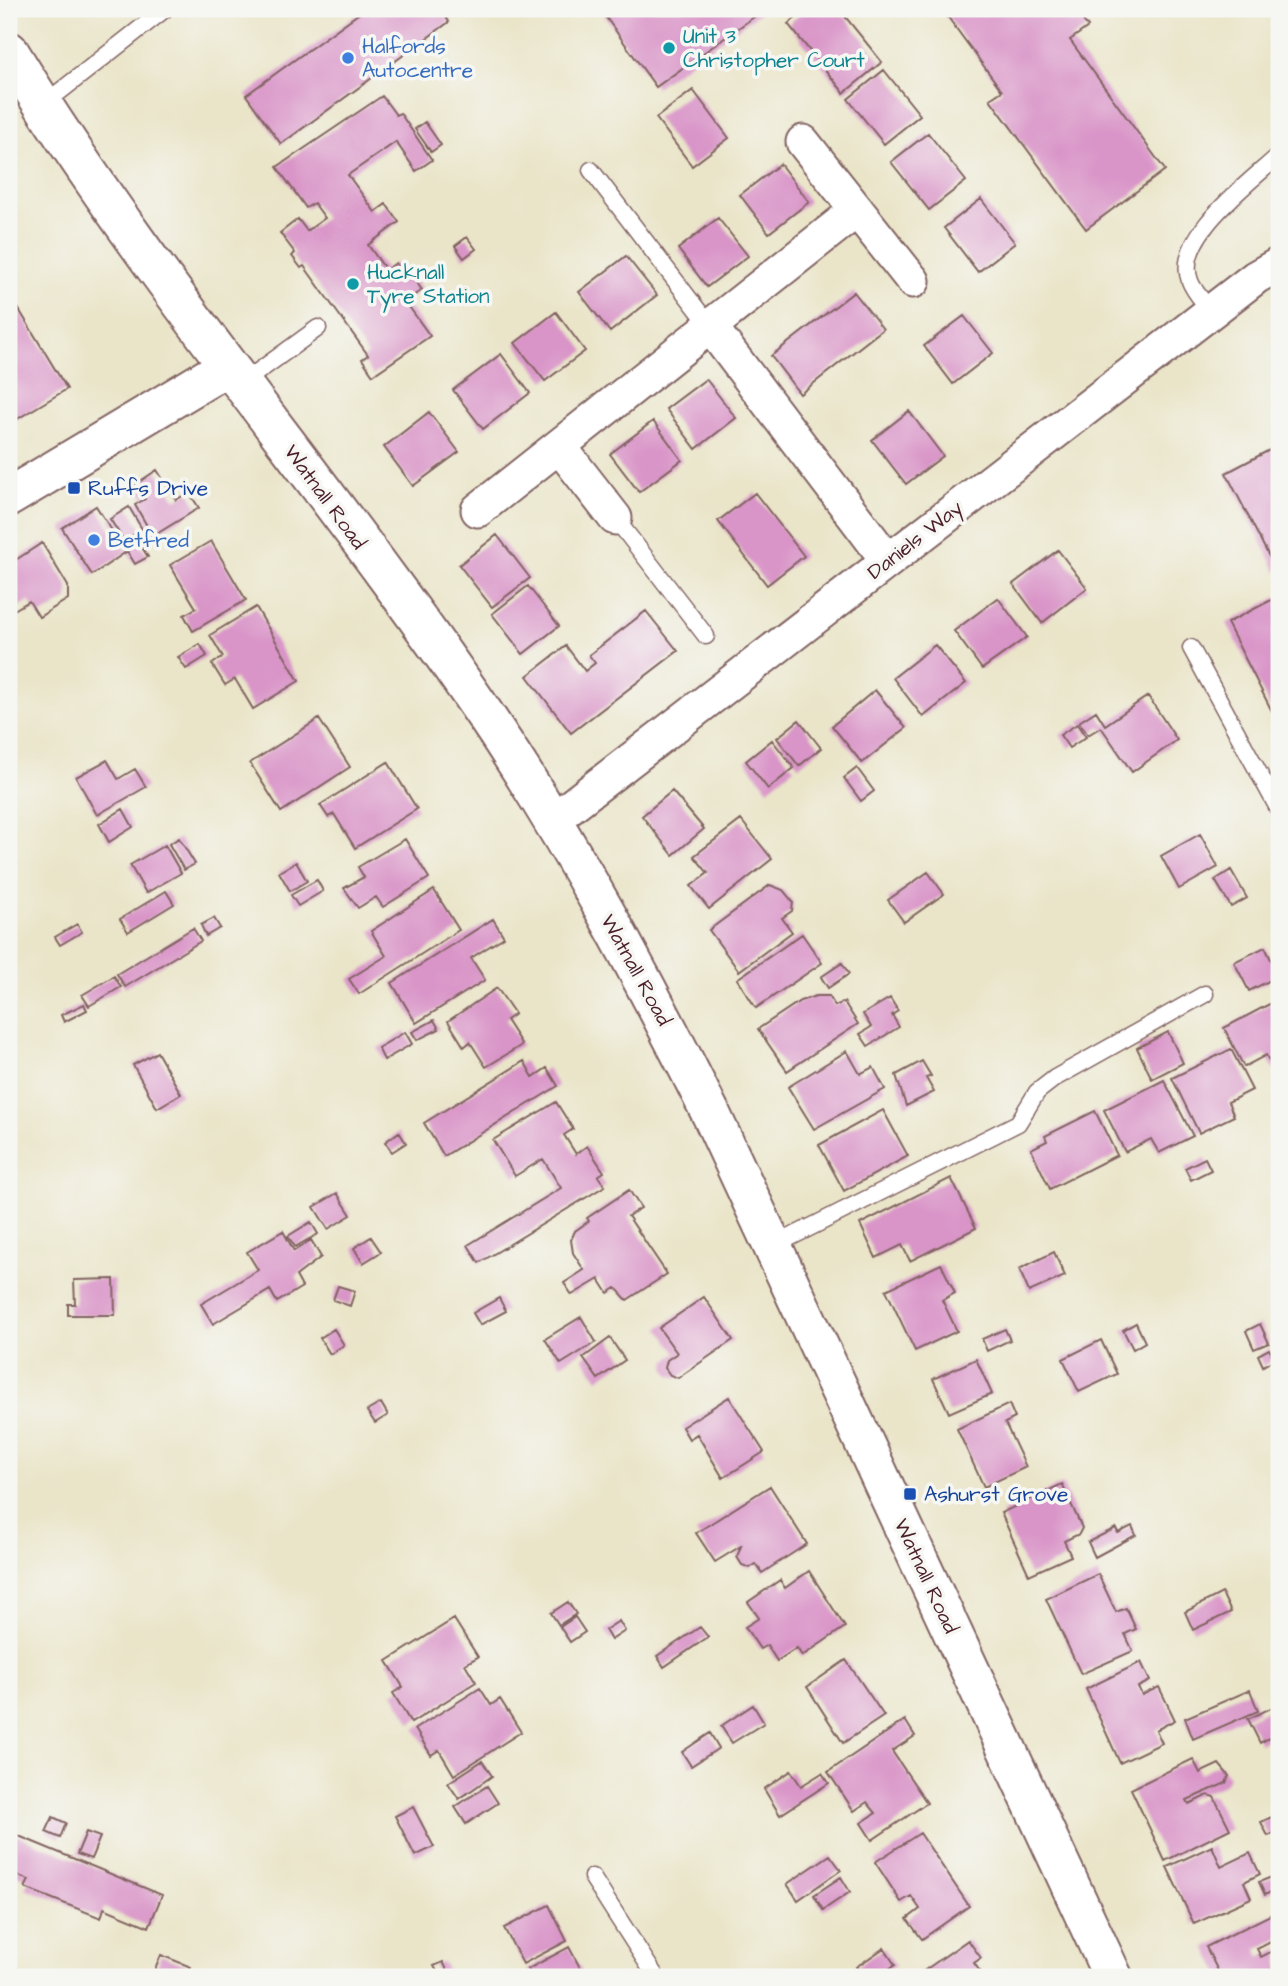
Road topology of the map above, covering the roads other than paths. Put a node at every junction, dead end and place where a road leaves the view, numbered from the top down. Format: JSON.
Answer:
{"nodes":[{"id":1,"x":165,"y":9,"type":"edge"},
{"id":2,"x":9,"y":51,"type":"edge"},
{"id":3,"x":42,"y":106,"type":"junction"},
{"id":4,"x":803,"y":142,"type":"dead end"},
{"id":5,"x":1279,"y":155,"type":"edge"},
{"id":6,"x":591,"y":170,"type":"dead end"},
{"id":7,"x":857,"y":210,"type":"junction"},
{"id":8,"x":1279,"y":264,"type":"edge"},
{"id":9,"x":913,"y":281,"type":"dead end"},
{"id":10,"x":1211,"y":312,"type":"junction"},
{"id":11,"x":710,"y":326,"type":"junction"},
{"id":12,"x":318,"y":328,"type":"dead end"},
{"id":13,"x":235,"y":375,"type":"junction"},
{"id":14,"x":559,"y":446,"type":"junction"},
{"id":15,"x":9,"y":497,"type":"edge"},
{"id":16,"x":478,"y":510,"type":"dead end"},
{"id":17,"x":615,"y":518,"type":"joint"},
{"id":18,"x":888,"y":561,"type":"junction"},
{"id":19,"x":706,"y":636,"type":"dead end"},
{"id":20,"x":1191,"y":648,"type":"dead end"},
{"id":21,"x":1279,"y":810,"type":"edge"},
{"id":22,"x":553,"y":820,"type":"junction"},
{"id":23,"x":1205,"y":994,"type":"dead end"},
{"id":24,"x":773,"y":1246,"type":"junction"},
{"id":25,"x":592,"y":1877,"type":"dead end"},
{"id":26,"x":656,"y":1977,"type":"edge"},
{"id":27,"x":1113,"y":1977,"type":"edge"}],
"edges":[{"from":1,"to":3,"type":"lane"},
{"from":2,"to":3,"type":"main road","name":"Watnall Road"},
{"from":3,"to":13,"type":"main road","name":"Watnall Road"},
{"from":4,"to":7,"type":"street"},
{"from":5,"to":10,"type":"lane"},
{"from":6,"to":11,"type":"lane"},
{"from":7,"to":9,"type":"street"},
{"from":7,"to":11,"type":"street"},
{"from":8,"to":10,"type":"street","name":"Daniels Way"},
{"from":10,"to":18,"type":"street","name":"Daniels Way"},
{"from":11,"to":14,"type":"street"},
{"from":11,"to":18,"type":"street"},
{"from":12,"to":13,"type":"lane"},
{"from":13,"to":15,"type":"main road"},
{"from":13,"to":22,"type":"main road","name":"Watnall Road"},
{"from":14,"to":16,"type":"street"},
{"from":14,"to":17,"type":"street"},
{"from":17,"to":19,"type":"lane"},
{"from":18,"to":22,"type":"street","name":"Daniels Way"},
{"from":20,"to":21,"type":"lane"},
{"from":22,"to":24,"type":"main road","name":"Watnall Road"},
{"from":23,"to":24,"type":"lane"},
{"from":24,"to":27,"type":"main road","name":"Watnall Road"},
{"from":25,"to":26,"type":"lane"}]}
